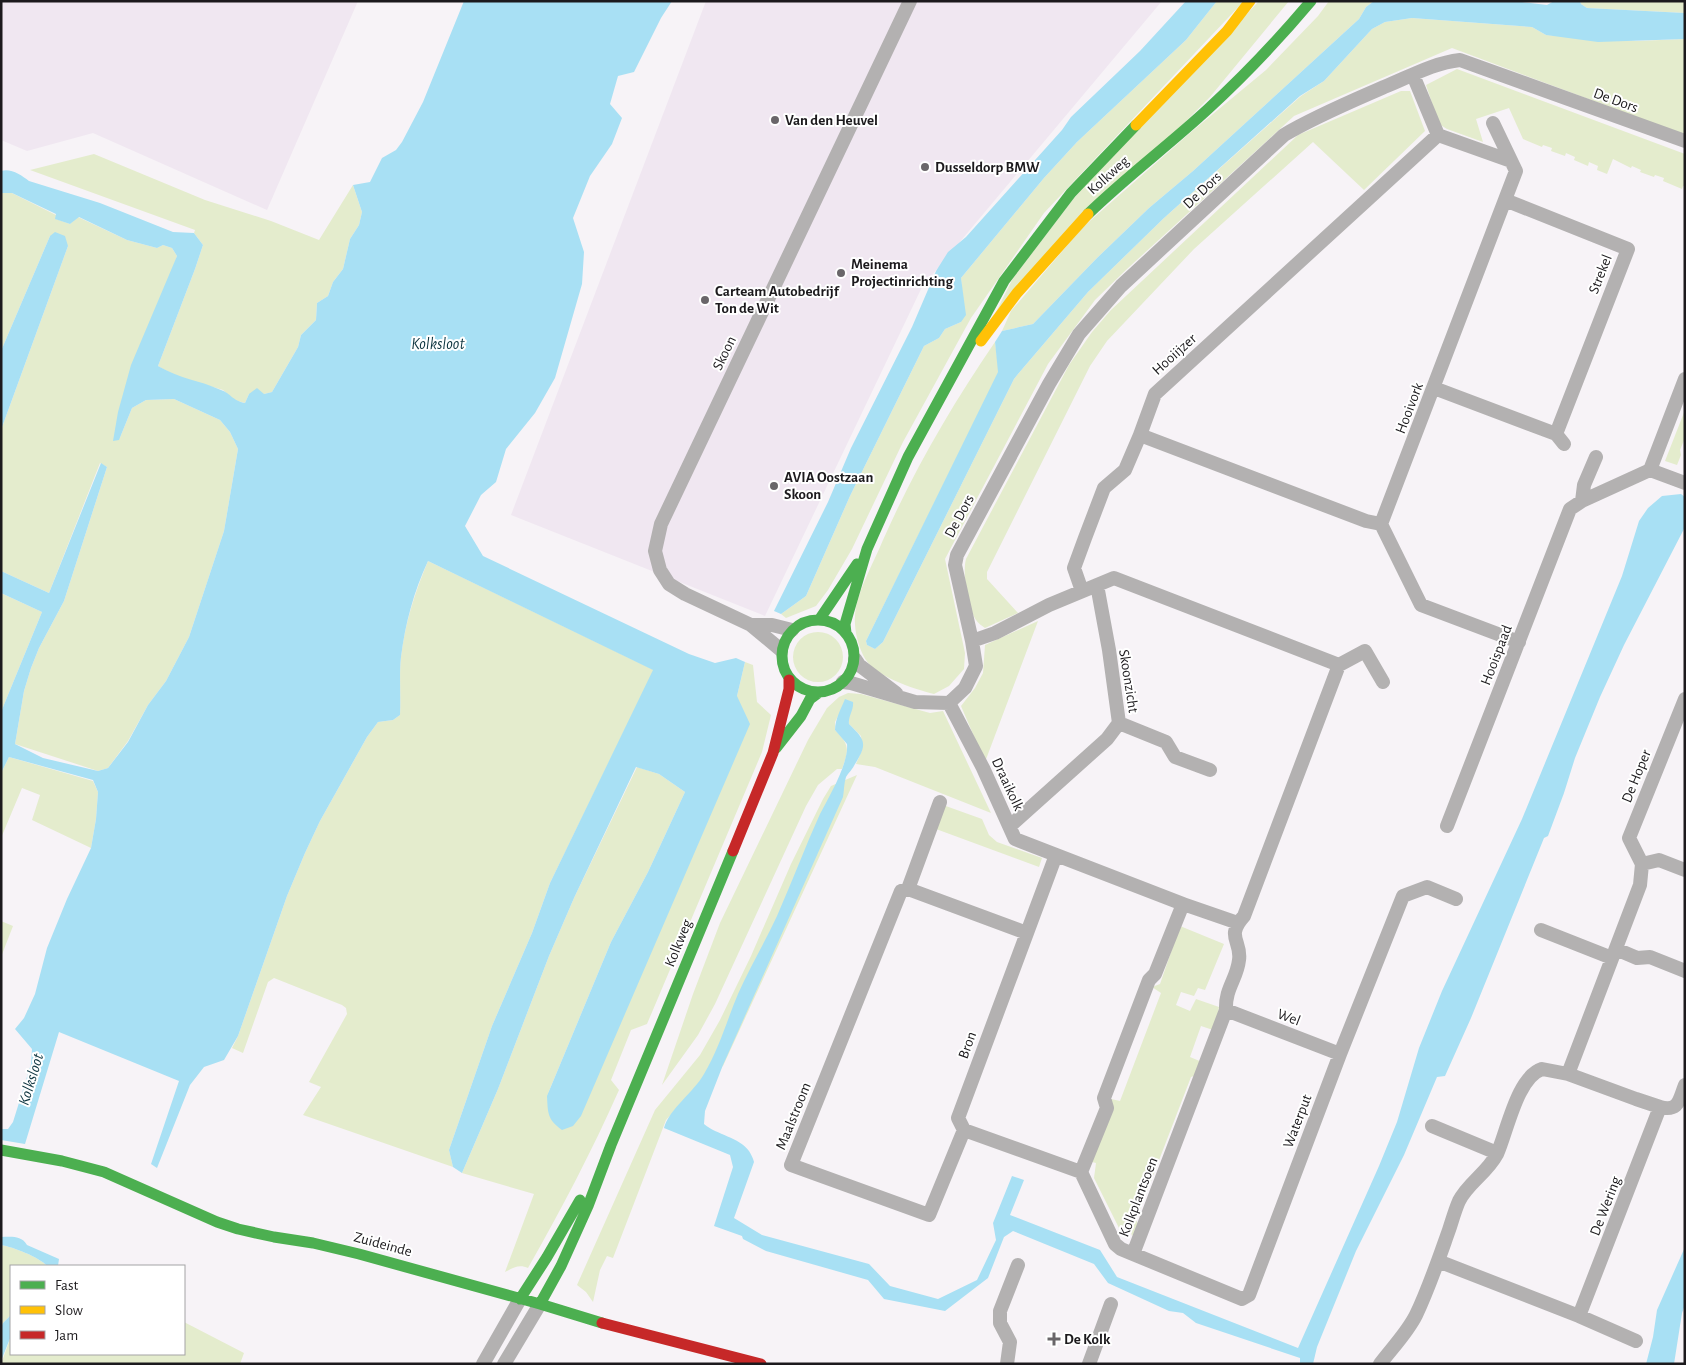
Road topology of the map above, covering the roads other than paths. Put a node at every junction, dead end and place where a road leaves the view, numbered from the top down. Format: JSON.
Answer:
{"nodes":[{"id":1,"x":910,"y":1,"type":"edge"},
{"id":2,"x":1250,"y":1,"type":"edge"},
{"id":3,"x":1311,"y":1,"type":"edge"},
{"id":4,"x":1414,"y":75,"type":"junction"},
{"id":5,"x":1493,"y":123,"type":"dead end"},
{"id":6,"x":1438,"y":135,"type":"junction"},
{"id":7,"x":1685,"y":141,"type":"edge"},
{"id":8,"x":1511,"y":161,"type":"junction"},
{"id":9,"x":1505,"y":200,"type":"junction"},
{"id":10,"x":1685,"y":379,"type":"edge"},
{"id":11,"x":1434,"y":388,"type":"junction"},
{"id":12,"x":945,"y":390,"type":"junction"},
{"id":13,"x":1140,"y":435,"type":"junction"},
{"id":14,"x":1596,"y":457,"type":"dead end"},
{"id":15,"x":1650,"y":470,"type":"junction"},
{"id":16,"x":1685,"y":483,"type":"edge"},
{"id":17,"x":1582,"y":501,"type":"junction"},
{"id":18,"x":1381,"y":524,"type":"junction"},
{"id":19,"x":867,"y":549,"type":"junction"},
{"id":20,"x":1096,"y":585,"type":"junction"},
{"id":21,"x":1082,"y":591,"type":"junction"},
{"id":22,"x":818,"y":620,"type":"junction"},
{"id":23,"x":751,"y":625,"type":"junction"},
{"id":24,"x":792,"y":630,"type":"junction"},
{"id":25,"x":846,"y":633,"type":"junction"},
{"id":26,"x":972,"y":641,"type":"junction"},
{"id":27,"x":1519,"y":642,"type":"junction"},
{"id":28,"x":781,"y":650,"type":"junction"},
{"id":29,"x":855,"y":659,"type":"junction"},
{"id":30,"x":1339,"y":665,"type":"junction"},
{"id":31,"x":789,"y":680,"type":"junction"},
{"id":32,"x":843,"y":682,"type":"junction"},
{"id":33,"x":1383,"y":682,"type":"dead end"},
{"id":34,"x":818,"y":693,"type":"junction"},
{"id":35,"x":904,"y":699,"type":"junction"},
{"id":36,"x":1685,"y":699,"type":"edge"},
{"id":37,"x":949,"y":703,"type":"junction"},
{"id":38,"x":1119,"y":723,"type":"junction"},
{"id":39,"x":772,"y":753,"type":"junction"},
{"id":40,"x":1210,"y":770,"type":"dead end"},
{"id":41,"x":940,"y":802,"type":"dead end"},
{"id":42,"x":1010,"y":826,"type":"junction"},
{"id":43,"x":1447,"y":826,"type":"dead end"},
{"id":44,"x":1056,"y":855,"type":"junction"},
{"id":45,"x":1642,"y":864,"type":"junction"},
{"id":46,"x":1685,"y":870,"type":"edge"},
{"id":47,"x":908,"y":889,"type":"junction"},
{"id":48,"x":1456,"y":899,"type":"dead end"},
{"id":49,"x":1183,"y":904,"type":"junction"},
{"id":50,"x":1238,"y":923,"type":"junction"},
{"id":51,"x":1541,"y":930,"type":"dead end"},
{"id":52,"x":1027,"y":933,"type":"junction"},
{"id":53,"x":1614,"y":954,"type":"junction"},
{"id":54,"x":1685,"y":971,"type":"edge"},
{"id":55,"x":1226,"y":1010,"type":"junction"},
{"id":56,"x":1340,"y":1054,"type":"junction"},
{"id":57,"x":1568,"y":1074,"type":"junction"},
{"id":58,"x":1685,"y":1085,"type":"edge"},
{"id":59,"x":1660,"y":1107,"type":"junction"},
{"id":60,"x":1432,"y":1126,"type":"dead end"},
{"id":61,"x":964,"y":1130,"type":"junction"},
{"id":62,"x":611,"y":1145,"type":"junction"},
{"id":63,"x":1,"y":1150,"type":"edge"},
{"id":64,"x":1497,"y":1153,"type":"junction"},
{"id":65,"x":1081,"y":1172,"type":"junction"},
{"id":66,"x":1133,"y":1254,"type":"junction"},
{"id":67,"x":1438,"y":1261,"type":"junction"},
{"id":68,"x":1018,"y":1265,"type":"dead end"},
{"id":69,"x":520,"y":1299,"type":"junction"},
{"id":70,"x":540,"y":1304,"type":"junction"},
{"id":71,"x":1111,"y":1304,"type":"dead end"},
{"id":72,"x":1580,"y":1316,"type":"junction"},
{"id":73,"x":1636,"y":1341,"type":"dead end"},
{"id":74,"x":483,"y":1364,"type":"edge"},
{"id":75,"x":504,"y":1364,"type":"edge"},
{"id":76,"x":761,"y":1364,"type":"edge"},
{"id":77,"x":1007,"y":1364,"type":"edge"},
{"id":78,"x":1090,"y":1364,"type":"edge"},
{"id":79,"x":1380,"y":1364,"type":"edge"}],
"edges":[{"from":1,"to":23,"type":"street","name":"Skoon"},
{"from":2,"to":12,"type":"street","name":"Kolkweg"},
{"from":3,"to":12,"type":"street","name":"Kolkweg"},
{"from":4,"to":6,"type":"street"},
{"from":4,"to":7,"type":"street","name":"De Dors"},
{"from":4,"to":26,"type":"street","name":"De Dors"},
{"from":5,"to":8,"type":"street","name":"Hooivork"},
{"from":6,"to":8,"type":"street"},
{"from":6,"to":13,"type":"street","name":"Hooiijzer"},
{"from":8,"to":9,"type":"street","name":"Hooivork"},
{"from":9,"to":11,"type":"street","name":"Hooivork"},
{"from":9,"to":11,"type":"street","name":"Strekel"},
{"from":10,"to":15,"type":"street"},
{"from":11,"to":18,"type":"street","name":"Hooivork"},
{"from":12,"to":19,"type":"street","name":"Kolkweg"},
{"from":13,"to":18,"type":"street"},
{"from":13,"to":21,"type":"street"},
{"from":14,"to":17,"type":"street","name":"Hooispaad"},
{"from":15,"to":16,"type":"street"},
{"from":15,"to":17,"type":"street","name":"Hooispaad"},
{"from":17,"to":27,"type":"street","name":"Hooispaad"},
{"from":18,"to":27,"type":"street"},
{"from":19,"to":22,"type":"street","name":"Kolkweg"},
{"from":19,"to":25,"type":"street","name":"Kolkweg"},
{"from":20,"to":21,"type":"street"},
{"from":20,"to":30,"type":"street"},
{"from":20,"to":38,"type":"street","name":"Skoonzicht"},
{"from":21,"to":26,"type":"street"},
{"from":22,"to":24,"type":"street"},
{"from":22,"to":25,"type":"street"},
{"from":23,"to":24,"type":"street","name":"Skoon"},
{"from":23,"to":28,"type":"street","name":"Skoon"},
{"from":24,"to":28,"type":"street"},
{"from":25,"to":29,"type":"street"},
{"from":26,"to":37,"type":"street"},
{"from":27,"to":43,"type":"street","name":"Hooispaad"},
{"from":28,"to":31,"type":"street"},
{"from":29,"to":32,"type":"street"},
{"from":29,"to":35,"type":"street"},
{"from":30,"to":33,"type":"street"},
{"from":30,"to":50,"type":"street"},
{"from":31,"to":34,"type":"street"},
{"from":31,"to":39,"type":"street","name":"Kolkweg"},
{"from":32,"to":34,"type":"street"},
{"from":32,"to":35,"type":"street"},
{"from":34,"to":39,"type":"street","name":"Kolkweg"},
{"from":35,"to":37,"type":"street"},
{"from":36,"to":45,"type":"street","name":"De Hoper"},
{"from":37,"to":42,"type":"street","name":"Draaikolk"},
{"from":38,"to":40,"type":"street"},
{"from":38,"to":42,"type":"street","name":"Skoonzicht"},
{"from":39,"to":62,"type":"street","name":"Kolkweg"},
{"from":41,"to":47,"type":"street","name":"Maalstroom"},
{"from":42,"to":44,"type":"street","name":"Draaikolk"},
{"from":44,"to":49,"type":"street","name":"Draaikolk"},
{"from":44,"to":52,"type":"street","name":"Bron"},
{"from":45,"to":46,"type":"street"},
{"from":45,"to":53,"type":"street"},
{"from":47,"to":52,"type":"street"},
{"from":47,"to":61,"type":"street","name":"Maalstroom"},
{"from":48,"to":56,"type":"street","name":"Waterput"},
{"from":49,"to":50,"type":"street","name":"Draaikolk"},
{"from":49,"to":65,"type":"street"},
{"from":50,"to":55,"type":"street"},
{"from":51,"to":53,"type":"street"},
{"from":52,"to":61,"type":"street","name":"Bron"},
{"from":53,"to":54,"type":"street"},
{"from":53,"to":57,"type":"street"},
{"from":55,"to":56,"type":"street","name":"Wel"},
{"from":55,"to":66,"type":"street","name":"Kolkplantsoen"},
{"from":56,"to":66,"type":"street","name":"Waterput"},
{"from":57,"to":59,"type":"street"},
{"from":57,"to":64,"type":"street"},
{"from":58,"to":59,"type":"street"},
{"from":59,"to":72,"type":"street","name":"De Wering"},
{"from":60,"to":64,"type":"street"},
{"from":61,"to":65,"type":"street"},
{"from":62,"to":69,"type":"street","name":"Kolkweg"},
{"from":62,"to":70,"type":"street","name":"Kolkweg"},
{"from":63,"to":69,"type":"street","name":"Zuideinde"},
{"from":64,"to":67,"type":"street"},
{"from":65,"to":66,"type":"street","name":"Kolkplantsoen"},
{"from":67,"to":72,"type":"street"},
{"from":67,"to":79,"type":"street"},
{"from":68,"to":77,"type":"street"},
{"from":69,"to":70,"type":"street","name":"Zuideinde"},
{"from":69,"to":74,"type":"street"},
{"from":70,"to":75,"type":"street"},
{"from":70,"to":76,"type":"street","name":"Zuideinde"},
{"from":71,"to":78,"type":"street"},
{"from":72,"to":73,"type":"street"}]}
